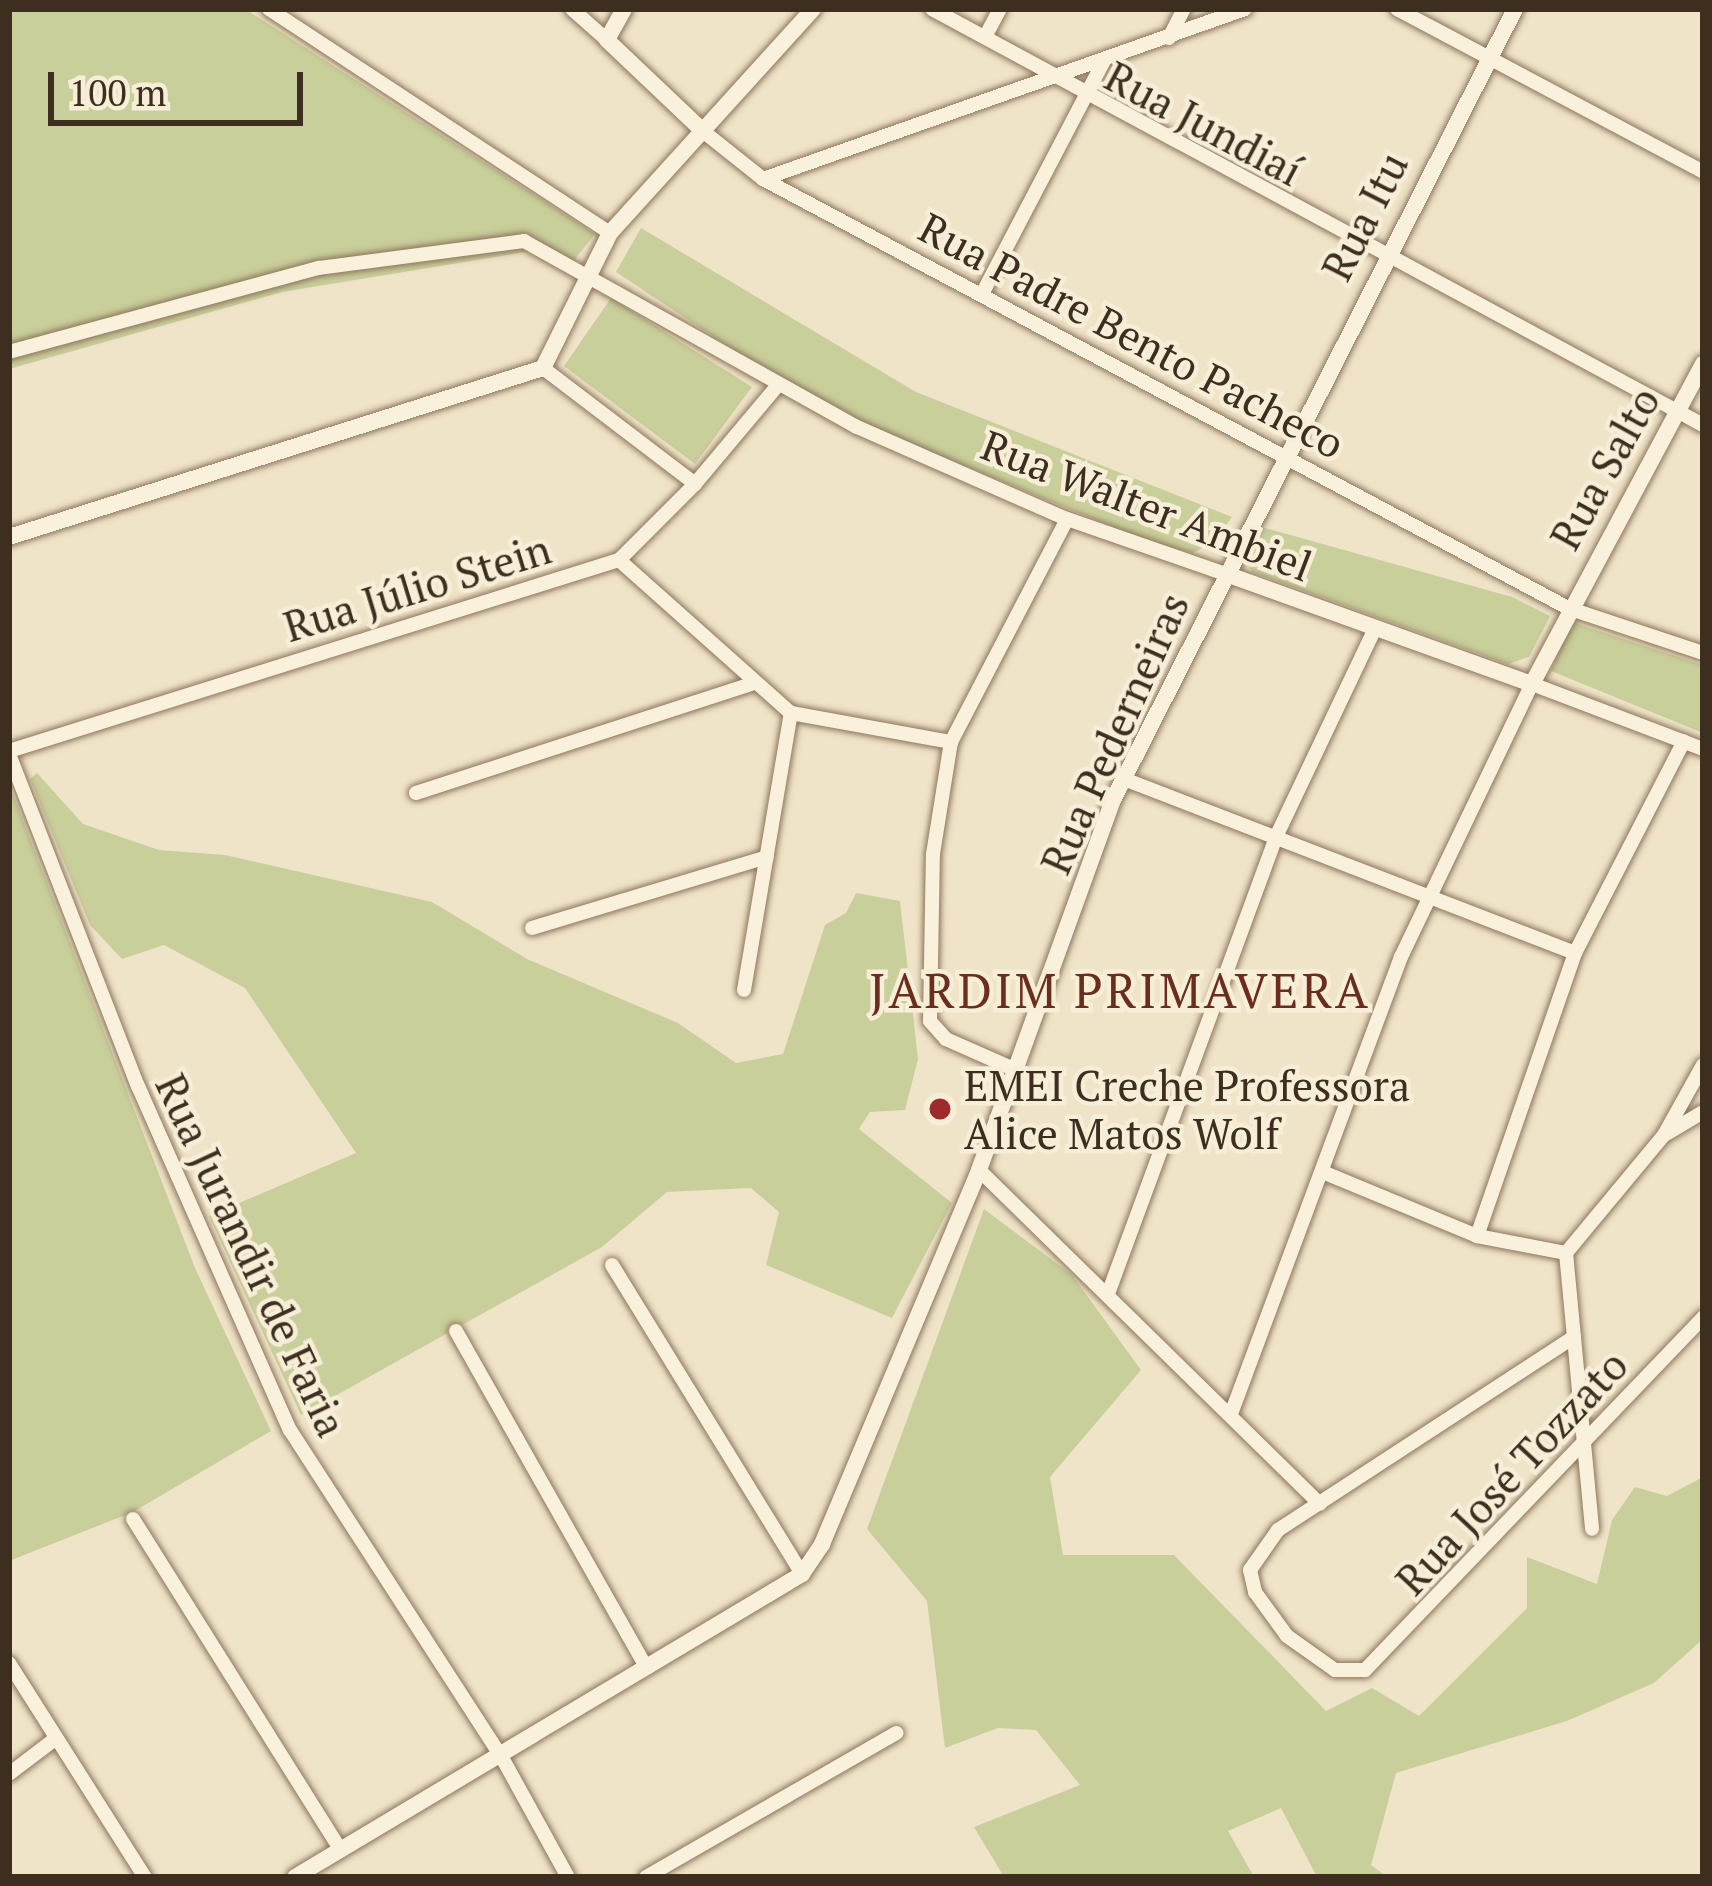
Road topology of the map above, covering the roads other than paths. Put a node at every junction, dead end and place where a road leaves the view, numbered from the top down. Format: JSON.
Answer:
{"nodes":[{"id":1,"x":269,"y":9,"type":"edge"},
{"id":2,"x":572,"y":9,"type":"edge"},
{"id":3,"x":623,"y":9,"type":"edge"},
{"id":4,"x":813,"y":9,"type":"edge"},
{"id":5,"x":932,"y":9,"type":"edge"},
{"id":6,"x":1000,"y":9,"type":"edge"},
{"id":7,"x":1184,"y":9,"type":"edge"},
{"id":8,"x":1245,"y":9,"type":"edge"},
{"id":9,"x":1397,"y":9,"type":"edge"},
{"id":10,"x":1515,"y":9,"type":"edge"},
{"id":11,"x":985,"y":37,"type":"junction"},
{"id":12,"x":1169,"y":38,"type":"junction"},
{"id":13,"x":607,"y":40,"type":"junction"},
{"id":14,"x":1486,"y":57,"type":"junction"},
{"id":15,"x":1105,"y":59,"type":"junction"},
{"id":16,"x":1047,"y":75,"type":"junction"},
{"id":17,"x":1083,"y":95,"type":"junction"},
{"id":18,"x":704,"y":132,"type":"junction"},
{"id":19,"x":1703,"y":172,"type":"edge"},
{"id":20,"x":764,"y":179,"type":"junction"},
{"id":21,"x":610,"y":233,"type":"junction"},
{"id":22,"x":1383,"y":257,"type":"junction"},
{"id":23,"x":591,"y":275,"type":"junction"},
{"id":24,"x":982,"y":294,"type":"junction"},
{"id":25,"x":9,"y":352,"type":"edge"},
{"id":26,"x":1703,"y":364,"type":"edge"},
{"id":27,"x":543,"y":368,"type":"junction"},
{"id":28,"x":778,"y":385,"type":"junction"},
{"id":29,"x":1679,"y":412,"type":"junction"},
{"id":30,"x":1703,"y":424,"type":"edge"},
{"id":31,"x":1282,"y":458,"type":"junction"},
{"id":32,"x":695,"y":484,"type":"junction"},
{"id":33,"x":1067,"y":519,"type":"junction"},
{"id":34,"x":9,"y":537,"type":"edge"},
{"id":35,"x":619,"y":560,"type":"junction"},
{"id":36,"x":1226,"y":574,"type":"junction"},
{"id":37,"x":1568,"y":608,"type":"junction"},
{"id":38,"x":1375,"y":628,"type":"junction"},
{"id":39,"x":1703,"y":653,"type":"edge"},
{"id":40,"x":752,"y":684,"type":"junction"},
{"id":41,"x":1532,"y":684,"type":"junction"},
{"id":42,"x":791,"y":712,"type":"junction"},
{"id":43,"x":1684,"y":741,"type":"junction"},
{"id":44,"x":951,"y":742,"type":"junction"},
{"id":45,"x":1703,"y":748,"type":"edge"},
{"id":46,"x":9,"y":752,"type":"edge"},
{"id":47,"x":1124,"y":778,"type":"junction"},
{"id":48,"x":416,"y":794,"type":"dead end"},
{"id":49,"x":1275,"y":839,"type":"junction"},
{"id":50,"x":766,"y":857,"type":"junction"},
{"id":51,"x":1430,"y":898,"type":"junction"},
{"id":52,"x":532,"y":928,"type":"dead end"},
{"id":53,"x":1575,"y":953,"type":"junction"},
{"id":54,"x":744,"y":989,"type":"dead end"},
{"id":55,"x":1703,"y":1065,"type":"edge"},
{"id":56,"x":1016,"y":1070,"type":"junction"},
{"id":57,"x":1703,"y":1112,"type":"edge"},
{"id":58,"x":1664,"y":1135,"type":"junction"},
{"id":59,"x":979,"y":1170,"type":"junction"},
{"id":60,"x":1325,"y":1174,"type":"junction"},
{"id":61,"x":1478,"y":1236,"type":"junction"},
{"id":62,"x":1566,"y":1252,"type":"junction"},
{"id":63,"x":612,"y":1265,"type":"dead end"},
{"id":64,"x":1109,"y":1291,"type":"junction"},
{"id":65,"x":1703,"y":1318,"type":"edge"},
{"id":66,"x":456,"y":1331,"type":"dead end"},
{"id":67,"x":1574,"y":1337,"type":"junction"},
{"id":68,"x":1232,"y":1414,"type":"junction"},
{"id":69,"x":1584,"y":1445,"type":"junction"},
{"id":70,"x":1320,"y":1504,"type":"junction"},
{"id":71,"x":133,"y":1519,"type":"dead end"},
{"id":72,"x":1592,"y":1529,"type":"dead end"},
{"id":73,"x":802,"y":1574,"type":"junction"},
{"id":74,"x":9,"y":1663,"type":"edge"},
{"id":75,"x":647,"y":1668,"type":"junction"},
{"id":76,"x":896,"y":1733,"type":"dead end"},
{"id":77,"x":55,"y":1739,"type":"junction"},
{"id":78,"x":500,"y":1754,"type":"junction"},
{"id":79,"x":9,"y":1774,"type":"edge"},
{"id":80,"x":341,"y":1850,"type":"junction"},
{"id":81,"x":145,"y":1877,"type":"edge"},
{"id":82,"x":296,"y":1877,"type":"edge"},
{"id":83,"x":568,"y":1877,"type":"edge"},
{"id":84,"x":646,"y":1877,"type":"edge"}],
"edges":[{"from":1,"to":21,"type":"street"},
{"from":2,"to":13,"type":"street","name":"Rua Padre Bento Pacheco"},
{"from":3,"to":13,"type":"street"},
{"from":4,"to":18,"type":"street"},
{"from":5,"to":11,"type":"street","name":"Rua Jundiaí"},
{"from":6,"to":11,"type":"street"},
{"from":7,"to":12,"type":"street"},
{"from":8,"to":12,"type":"street"},
{"from":9,"to":14,"type":"street"},
{"from":10,"to":14,"type":"street","name":"Rua Itu"},
{"from":11,"to":16,"type":"street","name":"Rua Jundiaí"},
{"from":12,"to":15,"type":"street"},
{"from":13,"to":18,"type":"street","name":"Rua Padre Bento Pacheco"},
{"from":14,"to":19,"type":"street"},
{"from":14,"to":22,"type":"street","name":"Rua Itu"},
{"from":15,"to":16,"type":"street"},
{"from":15,"to":17,"type":"street"},
{"from":16,"to":17,"type":"street","name":"Rua Jundiaí"},
{"from":16,"to":20,"type":"street"},
{"from":17,"to":22,"type":"street","name":"Rua Jundiaí"},
{"from":17,"to":24,"type":"street"},
{"from":18,"to":20,"type":"street","name":"Rua Padre Bento Pacheco"},
{"from":18,"to":21,"type":"street"},
{"from":20,"to":24,"type":"street","name":"Rua Padre Bento Pacheco"},
{"from":21,"to":23,"type":"street"},
{"from":22,"to":29,"type":"street","name":"Rua Jundiaí"},
{"from":22,"to":31,"type":"street","name":"Rua Itu"},
{"from":23,"to":25,"type":"street","name":"Rua Walter Ambiel"},
{"from":23,"to":27,"type":"street"},
{"from":23,"to":28,"type":"street","name":"Rua Walter Ambiel"},
{"from":24,"to":31,"type":"street","name":"Rua Padre Bento Pacheco"},
{"from":26,"to":29,"type":"street","name":"Rua Salto"},
{"from":27,"to":32,"type":"street"},
{"from":27,"to":34,"type":"street"},
{"from":28,"to":32,"type":"street","name":"Rua Júlio Stein"},
{"from":28,"to":33,"type":"street","name":"Rua Walter Ambiel"},
{"from":29,"to":30,"type":"street","name":"Rua Jundiaí"},
{"from":29,"to":37,"type":"street","name":"Rua Salto"},
{"from":31,"to":36,"type":"street","name":"Rua Pederneiras"},
{"from":31,"to":37,"type":"street","name":"Rua Padre Bento Pacheco"},
{"from":32,"to":35,"type":"street","name":"Rua Júlio Stein"},
{"from":33,"to":36,"type":"street","name":"Rua Walter Ambiel"},
{"from":33,"to":44,"type":"street"},
{"from":35,"to":40,"type":"street"},
{"from":35,"to":46,"type":"street","name":"Rua Júlio Stein"},
{"from":36,"to":38,"type":"street","name":"Rua Walter Ambiel"},
{"from":36,"to":47,"type":"street","name":"Rua Pederneiras"},
{"from":37,"to":39,"type":"street","name":"Rua Padre Bento Pacheco"},
{"from":37,"to":41,"type":"street","name":"Rua Salto"},
{"from":38,"to":41,"type":"street","name":"Rua Walter Ambiel"},
{"from":38,"to":49,"type":"street"},
{"from":40,"to":42,"type":"street"},
{"from":40,"to":48,"type":"street"},
{"from":41,"to":43,"type":"street","name":"Rua Walter Ambiel"},
{"from":41,"to":51,"type":"street"},
{"from":42,"to":44,"type":"street"},
{"from":42,"to":50,"type":"street"},
{"from":43,"to":45,"type":"street","name":"Rua Walter Ambiel"},
{"from":43,"to":53,"type":"street"},
{"from":44,"to":56,"type":"street"},
{"from":46,"to":78,"type":"street","name":"Rua Jurandir de Faria"},
{"from":47,"to":49,"type":"street"},
{"from":47,"to":56,"type":"street","name":"Rua Pederneiras"},
{"from":49,"to":51,"type":"street"},
{"from":49,"to":64,"type":"street"},
{"from":50,"to":52,"type":"street"},
{"from":50,"to":54,"type":"street"},
{"from":51,"to":53,"type":"street"},
{"from":51,"to":60,"type":"street"},
{"from":53,"to":61,"type":"street"},
{"from":55,"to":58,"type":"street"},
{"from":56,"to":59,"type":"street","name":"Rua Pederneiras"},
{"from":57,"to":58,"type":"street"},
{"from":58,"to":62,"type":"street"},
{"from":59,"to":64,"type":"street"},
{"from":59,"to":73,"type":"street","name":"Rua Pederneiras"},
{"from":60,"to":61,"type":"street"},
{"from":60,"to":68,"type":"street"},
{"from":61,"to":62,"type":"street"},
{"from":62,"to":67,"type":"street"},
{"from":63,"to":73,"type":"street"},
{"from":64,"to":68,"type":"street"},
{"from":65,"to":69,"type":"street","name":"Rua José Tozzato"},
{"from":66,"to":75,"type":"street"},
{"from":67,"to":69,"type":"street"},
{"from":67,"to":70,"type":"street"},
{"from":68,"to":70,"type":"street"},
{"from":69,"to":70,"type":"street","name":"Rua José Tozzato"},
{"from":69,"to":72,"type":"street"},
{"from":71,"to":80,"type":"street"},
{"from":73,"to":75,"type":"street"},
{"from":74,"to":77,"type":"street"},
{"from":75,"to":78,"type":"street"},
{"from":76,"to":84,"type":"street"},
{"from":77,"to":79,"type":"street"},
{"from":77,"to":81,"type":"street"},
{"from":78,"to":80,"type":"street"},
{"from":78,"to":83,"type":"street","name":"Rua Jurandir de Faria"},
{"from":80,"to":82,"type":"street"}]}
